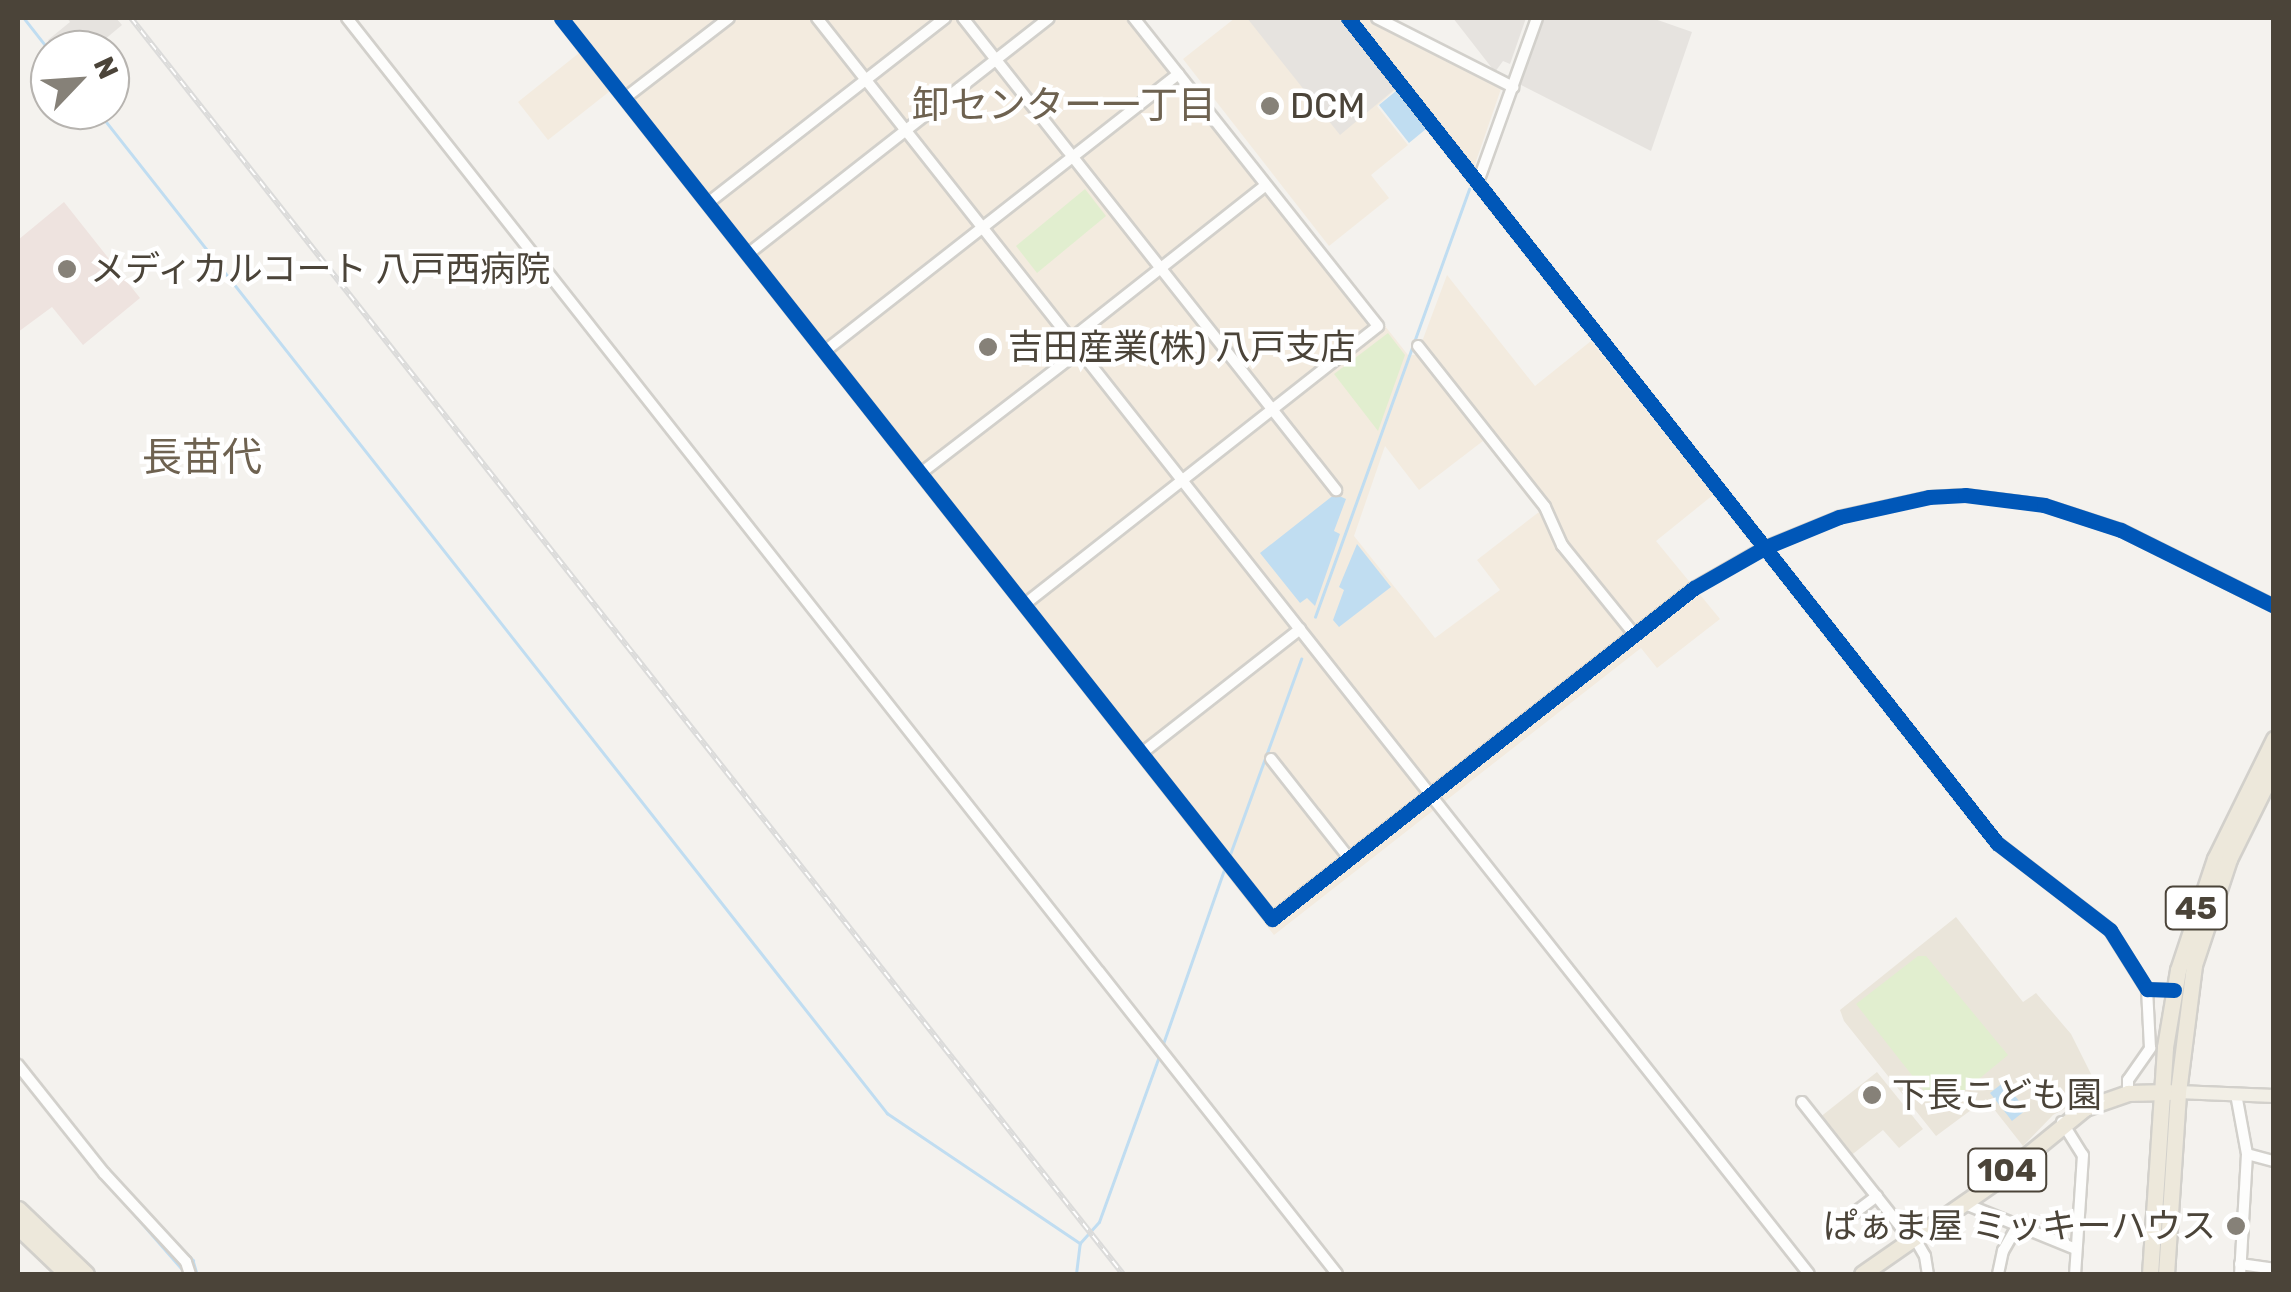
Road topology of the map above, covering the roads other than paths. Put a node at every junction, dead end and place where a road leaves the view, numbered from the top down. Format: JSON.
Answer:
{"nodes":[{"id":1,"x":347,"y":18,"type":"edge"},
{"id":2,"x":561,"y":18,"type":"edge"},
{"id":3,"x":729,"y":18,"type":"edge"},
{"id":4,"x":817,"y":18,"type":"edge"},
{"id":5,"x":945,"y":18,"type":"edge"},
{"id":6,"x":963,"y":18,"type":"edge"},
{"id":7,"x":1049,"y":18,"type":"edge"},
{"id":8,"x":1134,"y":18,"type":"edge"},
{"id":9,"x":1348,"y":18,"type":"edge"},
{"id":10,"x":1377,"y":18,"type":"edge"},
{"id":11,"x":1537,"y":18,"type":"edge"},
{"id":12,"x":997,"y":60,"type":"junction"},
{"id":13,"x":1178,"y":74,"type":"junction"},
{"id":14,"x":866,"y":80,"type":"junction"},
{"id":15,"x":1513,"y":86,"type":"junction"},
{"id":16,"x":625,"y":98,"type":"junction"},
{"id":17,"x":907,"y":131,"type":"junction"},
{"id":18,"x":1074,"y":156,"type":"junction"},
{"id":19,"x":1478,"y":182,"type":"junction"},
{"id":20,"x":1266,"y":185,"type":"junction"},
{"id":21,"x":708,"y":203,"type":"junction"},
{"id":22,"x":984,"y":227,"type":"junction"},
{"id":23,"x":748,"y":254,"type":"junction"},
{"id":24,"x":1161,"y":268,"type":"junction"},
{"id":25,"x":1071,"y":338,"type":"junction"},
{"id":26,"x":1418,"y":346,"type":"dead end"},
{"id":27,"x":1080,"y":350,"type":"junction"},
{"id":28,"x":825,"y":351,"type":"junction"},
{"id":29,"x":1273,"y":409,"type":"junction"},
{"id":30,"x":922,"y":474,"type":"junction"},
{"id":31,"x":1184,"y":480,"type":"junction"},
{"id":32,"x":1336,"y":490,"type":"dead end"},
{"id":33,"x":1766,"y":548,"type":"junction"},
{"id":34,"x":1025,"y":604,"type":"junction"},
{"id":35,"x":2274,"y":606,"type":"edge"},
{"id":36,"x":1300,"y":629,"type":"junction"},
{"id":37,"x":1634,"y":634,"type":"junction"},
{"id":38,"x":2274,"y":738,"type":"edge"},
{"id":39,"x":1142,"y":753,"type":"junction"},
{"id":40,"x":1271,"y":759,"type":"dead end"},
{"id":41,"x":2274,"y":768,"type":"edge"},
{"id":42,"x":1431,"y":794,"type":"junction"},
{"id":43,"x":1348,"y":858,"type":"junction"},
{"id":44,"x":2147,"y":988,"type":"junction"},
{"id":45,"x":2174,"y":990,"type":"junction"},
{"id":46,"x":18,"y":1065,"type":"edge"},
{"id":47,"x":2170,"y":1092,"type":"junction"},
{"id":48,"x":2128,"y":1094,"type":"junction"},
{"id":49,"x":2236,"y":1094,"type":"junction"},
{"id":50,"x":2274,"y":1096,"type":"edge"},
{"id":51,"x":1802,"y":1102,"type":"dead end"},
{"id":52,"x":2062,"y":1122,"type":"junction"},
{"id":53,"x":2248,"y":1154,"type":"junction"},
{"id":54,"x":2274,"y":1162,"type":"edge"},
{"id":55,"x":1877,"y":1196,"type":"junction"},
{"id":56,"x":1963,"y":1203,"type":"junction"},
{"id":57,"x":18,"y":1209,"type":"edge"},
{"id":58,"x":1849,"y":1217,"type":"dead end"},
{"id":59,"x":2018,"y":1225,"type":"junction"},
{"id":60,"x":18,"y":1227,"type":"edge"},
{"id":61,"x":1912,"y":1238,"type":"junction"},
{"id":62,"x":2076,"y":1249,"type":"junction"},
{"id":63,"x":2240,"y":1269,"type":"edge"},
{"id":64,"x":2274,"y":1269,"type":"edge"},
{"id":65,"x":67,"y":1274,"type":"edge"},
{"id":66,"x":86,"y":1274,"type":"edge"},
{"id":67,"x":190,"y":1274,"type":"edge"},
{"id":68,"x":1337,"y":1274,"type":"edge"},
{"id":69,"x":1809,"y":1274,"type":"edge"},
{"id":70,"x":1862,"y":1274,"type":"edge"},
{"id":71,"x":1928,"y":1274,"type":"edge"},
{"id":72,"x":1998,"y":1274,"type":"edge"},
{"id":73,"x":2075,"y":1274,"type":"edge"},
{"id":74,"x":2150,"y":1274,"type":"edge"},
{"id":75,"x":2166,"y":1274,"type":"edge"}],
"edges":[{"from":1,"to":68,"type":"street"},
{"from":2,"to":16,"type":"street"},
{"from":3,"to":16,"type":"street"},
{"from":4,"to":14,"type":"street"},
{"from":5,"to":14,"type":"street"},
{"from":6,"to":12,"type":"street"},
{"from":7,"to":12,"type":"street"},
{"from":8,"to":13,"type":"street"},
{"from":9,"to":19,"type":"street"},
{"from":10,"to":15,"type":"street"},
{"from":11,"to":15,"type":"street"},
{"from":12,"to":17,"type":"street"},
{"from":12,"to":18,"type":"street"},
{"from":13,"to":18,"type":"street"},
{"from":13,"to":20,"type":"street"},
{"from":14,"to":17,"type":"street"},
{"from":14,"to":21,"type":"street"},
{"from":15,"to":19,"type":"street"},
{"from":16,"to":21,"type":"street"},
{"from":17,"to":22,"type":"street"},
{"from":17,"to":23,"type":"street"},
{"from":18,"to":22,"type":"street"},
{"from":18,"to":24,"type":"street"},
{"from":19,"to":33,"type":"street"},
{"from":20,"to":24,"type":"street"},
{"from":20,"to":29,"type":"street"},
{"from":21,"to":23,"type":"street"},
{"from":22,"to":25,"type":"street"},
{"from":22,"to":28,"type":"street"},
{"from":23,"to":28,"type":"street"},
{"from":24,"to":25,"type":"street"},
{"from":24,"to":29,"type":"street"},
{"from":25,"to":27,"type":"street"},
{"from":26,"to":37,"type":"street"},
{"from":27,"to":30,"type":"street"},
{"from":27,"to":31,"type":"street"},
{"from":28,"to":30,"type":"street"},
{"from":29,"to":31,"type":"street"},
{"from":29,"to":32,"type":"street"},
{"from":30,"to":34,"type":"street"},
{"from":31,"to":34,"type":"street"},
{"from":31,"to":36,"type":"street"},
{"from":33,"to":35,"type":"street"},
{"from":33,"to":37,"type":"street"},
{"from":33,"to":44,"type":"street"},
{"from":34,"to":39,"type":"street"},
{"from":36,"to":39,"type":"street"},
{"from":36,"to":42,"type":"street"},
{"from":37,"to":42,"type":"street"},
{"from":38,"to":45,"type":"highway","number":"45"},
{"from":39,"to":43,"type":"street"},
{"from":40,"to":43,"type":"street"},
{"from":41,"to":47,"type":"highway","number":"45"},
{"from":42,"to":43,"type":"street"},
{"from":42,"to":69,"type":"street"},
{"from":44,"to":45,"type":"street"},
{"from":44,"to":48,"type":"street"},
{"from":45,"to":47,"type":"highway","number":"45"},
{"from":46,"to":67,"type":"street"},
{"from":47,"to":48,"type":"highway","number":"104"},
{"from":47,"to":49,"type":"main road"},
{"from":47,"to":74,"type":"highway","number":"45"},
{"from":47,"to":75,"type":"highway","number":"45"},
{"from":48,"to":52,"type":"highway","number":"104"},
{"from":49,"to":50,"type":"main road"},
{"from":49,"to":53,"type":"street"},
{"from":51,"to":55,"type":"street"},
{"from":52,"to":56,"type":"highway","number":"104"},
{"from":52,"to":62,"type":"street"},
{"from":53,"to":54,"type":"street"},
{"from":53,"to":63,"type":"street"},
{"from":55,"to":58,"type":"street"},
{"from":55,"to":61,"type":"street"},
{"from":56,"to":59,"type":"street"},
{"from":56,"to":61,"type":"highway","number":"104"},
{"from":57,"to":66,"type":"highway"},
{"from":59,"to":62,"type":"street"},
{"from":59,"to":72,"type":"street"},
{"from":60,"to":65,"type":"highway"},
{"from":61,"to":70,"type":"highway","number":"104"},
{"from":61,"to":71,"type":"street"},
{"from":62,"to":73,"type":"street"},
{"from":63,"to":64,"type":"street"}]}
